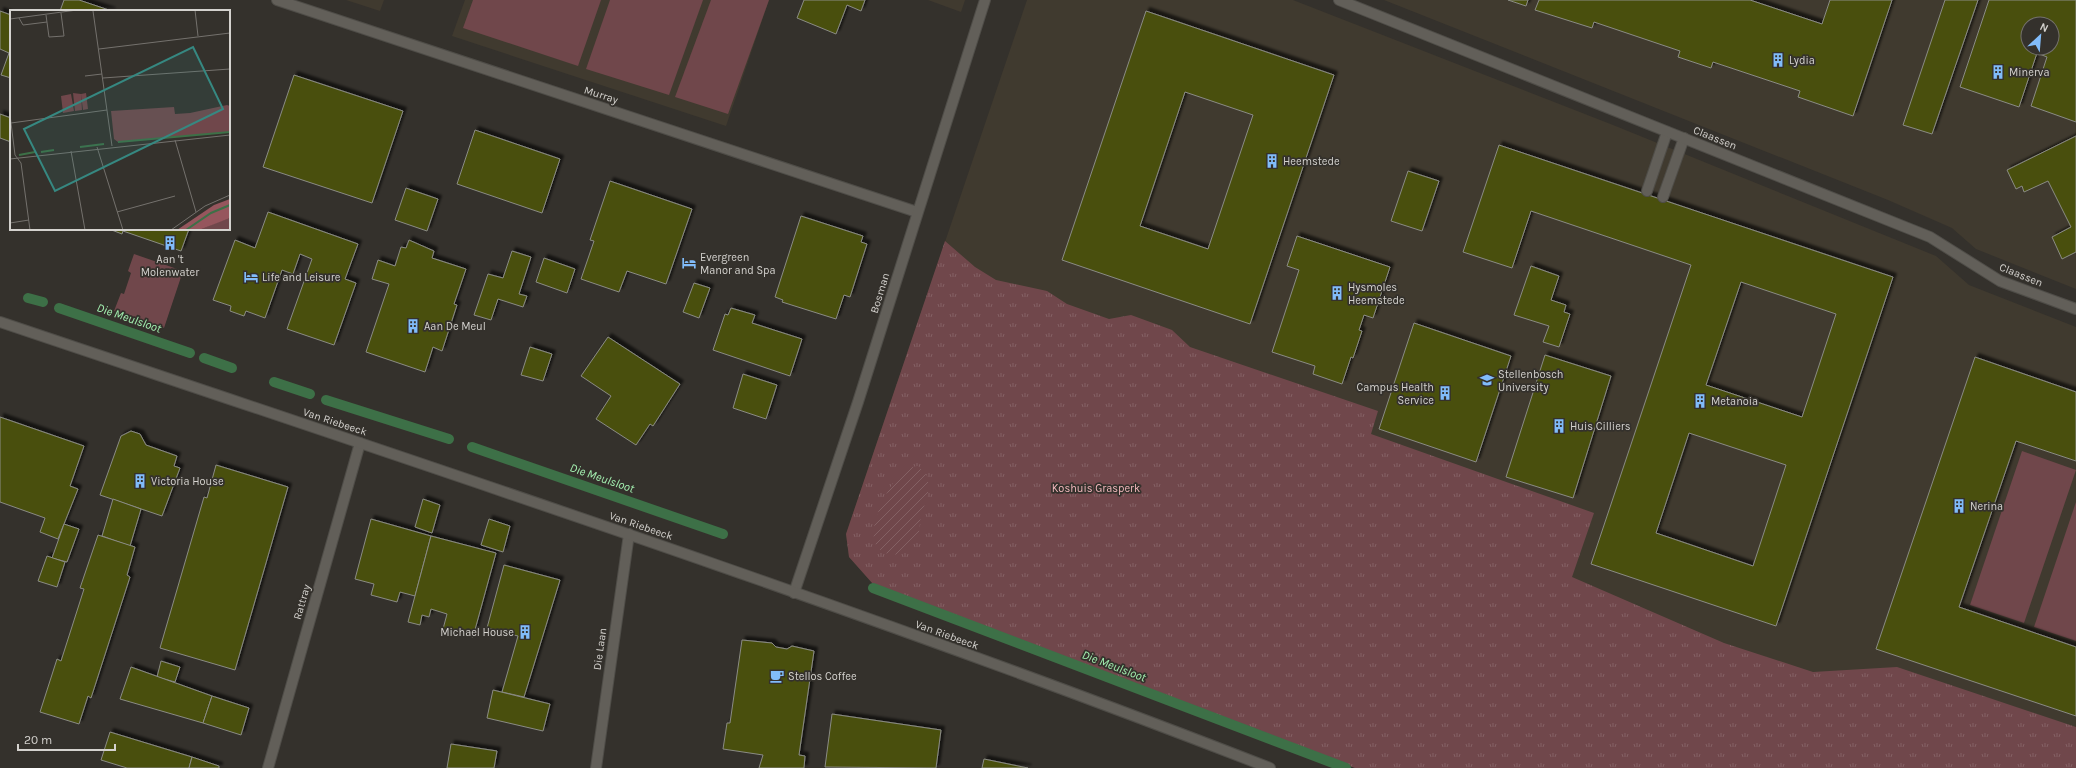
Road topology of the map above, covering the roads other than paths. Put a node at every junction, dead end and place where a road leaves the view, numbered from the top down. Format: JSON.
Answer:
{"nodes":[{"id":1,"x":277,"y":0,"type":"edge"},
{"id":2,"x":985,"y":0,"type":"edge"},
{"id":3,"x":1339,"y":0,"type":"edge"},
{"id":4,"x":1667,"y":132,"type":"junction"},
{"id":5,"x":1684,"y":138,"type":"junction"},
{"id":6,"x":1647,"y":191,"type":"dead end"},
{"id":7,"x":1663,"y":197,"type":"dead end"},
{"id":8,"x":917,"y":212,"type":"junction"},
{"id":9,"x":2076,"y":309,"type":"edge"},
{"id":10,"x":0,"y":322,"type":"edge"},
{"id":11,"x":360,"y":443,"type":"junction"},
{"id":12,"x":629,"y":534,"type":"junction"},
{"id":13,"x":794,"y":593,"type":"junction"},
{"id":14,"x":268,"y":768,"type":"edge"},
{"id":15,"x":596,"y":768,"type":"edge"},
{"id":16,"x":1270,"y":768,"type":"edge"}],
"edges":[{"from":1,"to":8,"type":"street","name":"Murray"},
{"from":2,"to":8,"type":"street","name":"Bosman"},
{"from":3,"to":4,"type":"street","name":"Claassen"},
{"from":4,"to":5,"type":"street","name":"Claassen"},
{"from":4,"to":6,"type":"street"},
{"from":5,"to":7,"type":"street"},
{"from":5,"to":9,"type":"street","name":"Claassen"},
{"from":8,"to":13,"type":"street","name":"Bosman"},
{"from":10,"to":11,"type":"street","name":"Van Riebeeck"},
{"from":11,"to":12,"type":"street","name":"Van Riebeeck"},
{"from":11,"to":14,"type":"street","name":"Rattray"},
{"from":12,"to":13,"type":"street","name":"Van Riebeeck"},
{"from":12,"to":15,"type":"street","name":"Die Laan"},
{"from":13,"to":16,"type":"street","name":"Van Riebeeck"}]}
